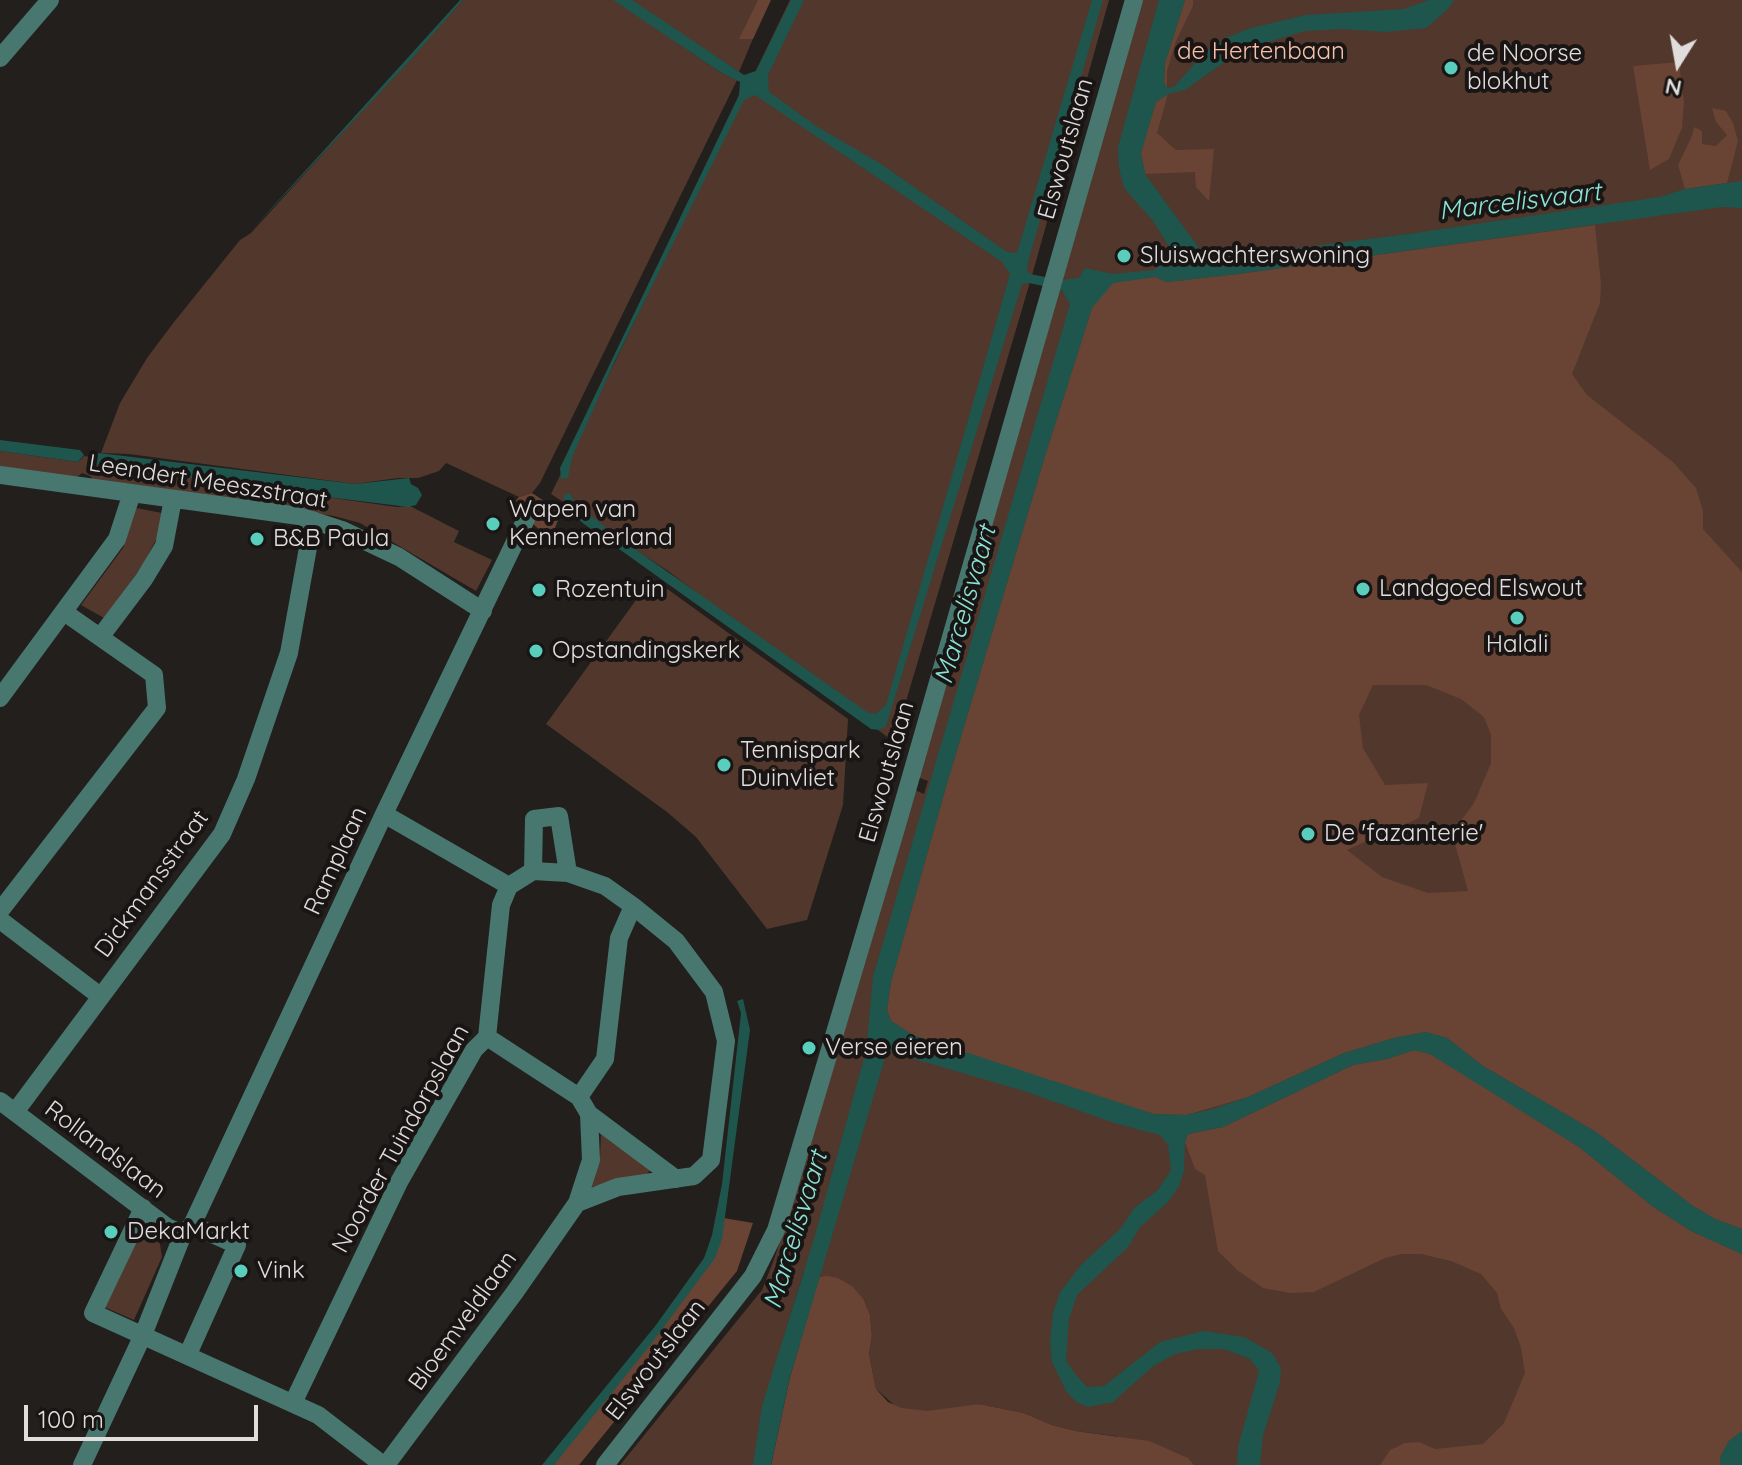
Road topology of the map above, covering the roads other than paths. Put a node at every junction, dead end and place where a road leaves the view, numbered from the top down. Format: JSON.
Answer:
{"nodes":[{"id":1,"x":50,"y":0,"type":"edge"},
{"id":2,"x":1134,"y":0,"type":"edge"},
{"id":3,"x":0,"y":58,"type":"edge"},
{"id":4,"x":0,"y":475,"type":"edge"},
{"id":5,"x":132,"y":493,"type":"junction"},
{"id":6,"x":173,"y":499,"type":"junction"},
{"id":7,"x":526,"y":519,"type":"dead end"},
{"id":8,"x":313,"y":520,"type":"junction"},
{"id":9,"x":483,"y":611,"type":"junction"},
{"id":10,"x":64,"y":612,"type":"junction"},
{"id":11,"x":101,"y":636,"type":"junction"},
{"id":12,"x":0,"y":698,"type":"edge"},
{"id":13,"x":384,"y":814,"type":"junction"},
{"id":14,"x":533,"y":871,"type":"junction"},
{"id":15,"x":568,"y":873,"type":"junction"},
{"id":16,"x":509,"y":886,"type":"junction"},
{"id":17,"x":633,"y":906,"type":"junction"},
{"id":18,"x":0,"y":911,"type":"edge"},
{"id":19,"x":0,"y":920,"type":"edge"},
{"id":20,"x":100,"y":996,"type":"junction"},
{"id":21,"x":487,"y":1037,"type":"junction"},
{"id":22,"x":579,"y":1097,"type":"junction"},
{"id":23,"x":8,"y":1106,"type":"edge"},
{"id":24,"x":589,"y":1114,"type":"junction"},
{"id":25,"x":676,"y":1179,"type":"junction"},
{"id":26,"x":577,"y":1203,"type":"junction"},
{"id":27,"x":143,"y":1208,"type":"junction"},
{"id":28,"x":188,"y":1230,"type":"junction"},
{"id":29,"x":143,"y":1335,"type":"junction"},
{"id":30,"x":188,"y":1354,"type":"junction"},
{"id":31,"x":293,"y":1403,"type":"junction"},
{"id":32,"x":82,"y":1465,"type":"edge"},
{"id":33,"x":384,"y":1465,"type":"edge"},
{"id":34,"x":605,"y":1465,"type":"edge"}],
"edges":[{"from":1,"to":3,"type":"street"},
{"from":2,"to":34,"type":"street","name":"Elswoutslaan"},
{"from":4,"to":5,"type":"street","name":"Leendert Meeszstraat"},
{"from":5,"to":6,"type":"street","name":"Leendert Meeszstraat"},
{"from":5,"to":10,"type":"street"},
{"from":6,"to":8,"type":"street","name":"Leendert Meeszstraat"},
{"from":6,"to":11,"type":"street"},
{"from":7,"to":9,"type":"street","name":"Ramplaan"},
{"from":8,"to":9,"type":"street","name":"Leendert Meeszstraat"},
{"from":8,"to":20,"type":"street","name":"Dickmansstraat"},
{"from":9,"to":13,"type":"street","name":"Ramplaan"},
{"from":10,"to":11,"type":"street"},
{"from":10,"to":12,"type":"street"},
{"from":11,"to":18,"type":"street"},
{"from":13,"to":16,"type":"street"},
{"from":13,"to":28,"type":"street","name":"Ramplaan"},
{"from":14,"to":15,"type":"street"},
{"from":14,"to":15,"type":"street"},
{"from":14,"to":16,"type":"street"},
{"from":15,"to":17,"type":"street"},
{"from":16,"to":21,"type":"street","name":"Noorder Tuindorpslaan"},
{"from":17,"to":22,"type":"street"},
{"from":17,"to":25,"type":"street"},
{"from":19,"to":20,"type":"street"},
{"from":20,"to":23,"type":"street","name":"Dickmansstraat"},
{"from":21,"to":22,"type":"street"},
{"from":21,"to":31,"type":"street","name":"Noorder Tuindorpslaan"},
{"from":22,"to":24,"type":"street"},
{"from":23,"to":27,"type":"street","name":"Rollandslaan"},
{"from":24,"to":25,"type":"street"},
{"from":24,"to":26,"type":"street","name":"Bloemveldlaan"},
{"from":25,"to":26,"type":"street"},
{"from":26,"to":33,"type":"street","name":"Bloemveldlaan"},
{"from":27,"to":28,"type":"street","name":"Rollandslaan"},
{"from":27,"to":29,"type":"street"},
{"from":28,"to":29,"type":"street","name":"Ramplaan"},
{"from":28,"to":30,"type":"street"},
{"from":29,"to":30,"type":"street"},
{"from":29,"to":32,"type":"street","name":"Ramplaan"},
{"from":30,"to":31,"type":"street"},
{"from":31,"to":33,"type":"street"}]}
